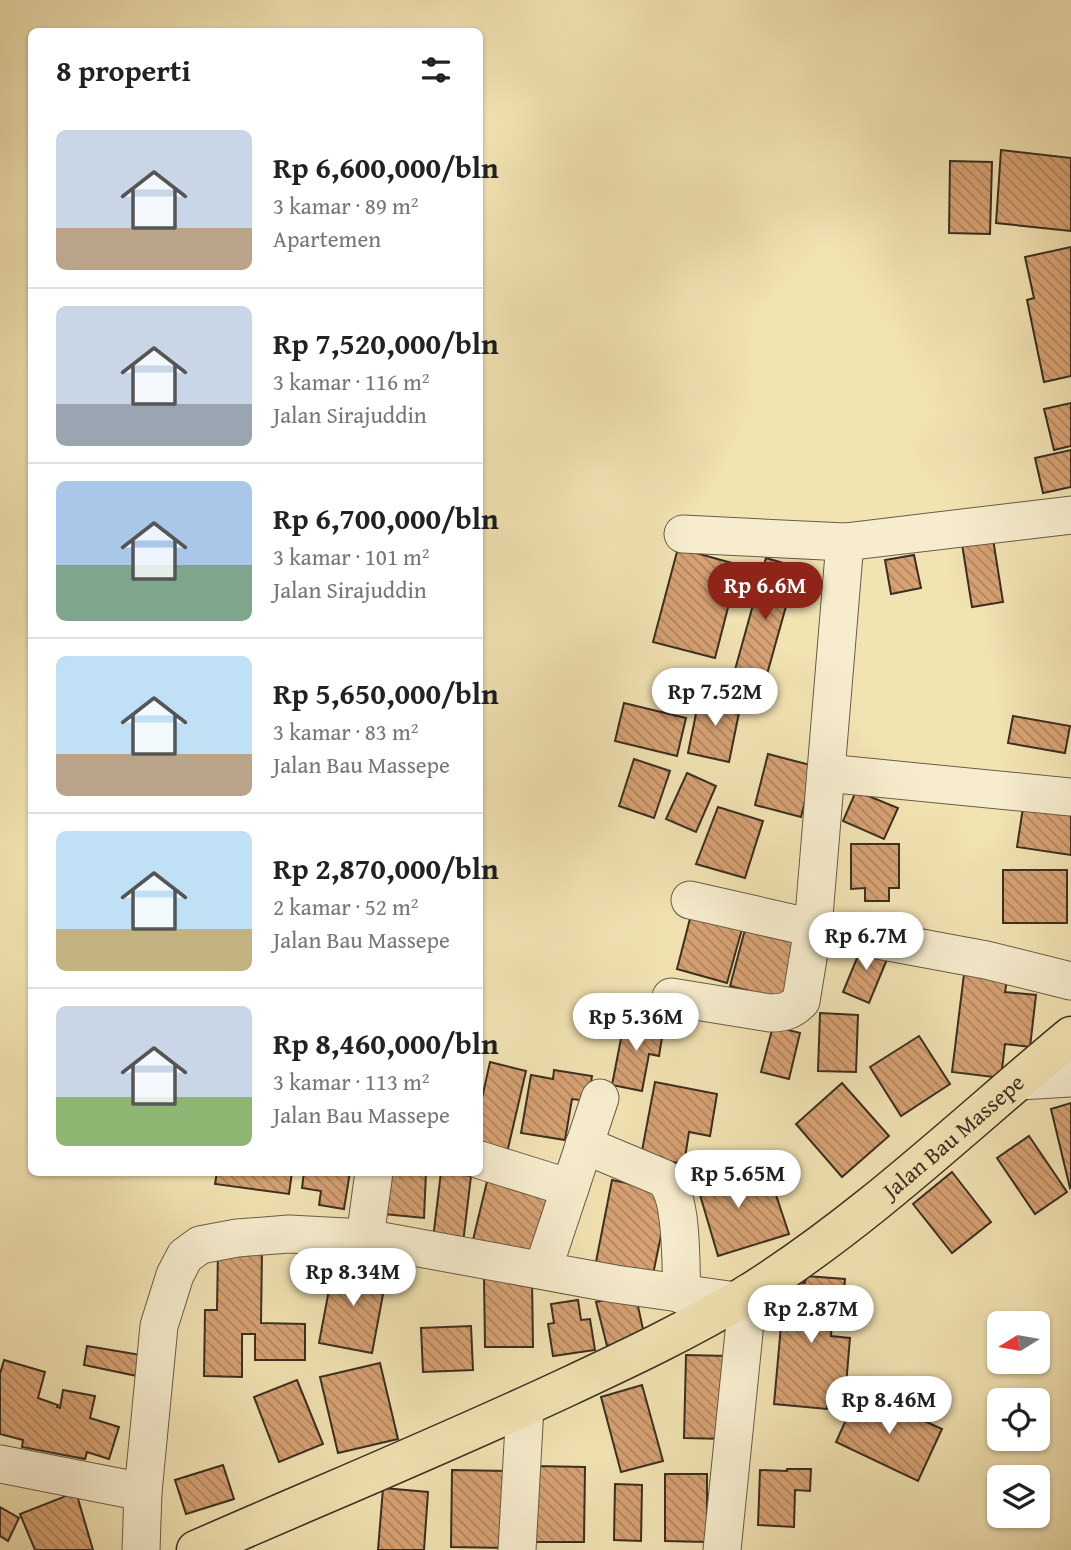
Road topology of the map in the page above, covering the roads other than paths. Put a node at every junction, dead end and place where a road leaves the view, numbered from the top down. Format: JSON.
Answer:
{"nodes":[{"id":1,"x":1071,"y":515,"type":"edge"},
{"id":2,"x":683,"y":534,"type":"dead end"},
{"id":3,"x":845,"y":542,"type":"junction"},
{"id":4,"x":826,"y":773,"type":"junction"},
{"id":5,"x":1071,"y":797,"type":"edge"},
{"id":6,"x":690,"y":900,"type":"dead end"},
{"id":7,"x":813,"y":928,"type":"junction"},
{"id":8,"x":1071,"y":981,"type":"edge"},
{"id":9,"x":671,"y":997,"type":"dead end"},
{"id":10,"x":1071,"y":1037,"type":"edge"},
{"id":11,"x":1071,"y":1078,"type":"edge"},
{"id":12,"x":1019,"y":1081,"type":"junction"},
{"id":13,"x":600,"y":1098,"type":"dead end"},
{"id":14,"x":584,"y":1145,"type":"junction"},
{"id":15,"x":483,"y":1161,"type":"edge"},
{"id":16,"x":373,"y":1176,"type":"edge"},
{"id":17,"x":570,"y":1188,"type":"junction"},
{"id":18,"x":365,"y":1238,"type":"junction"},
{"id":19,"x":543,"y":1269,"type":"junction"},
{"id":20,"x":682,"y":1295,"type":"junction"},
{"id":21,"x":742,"y":1297,"type":"junction"},
{"id":22,"x":525,"y":1407,"type":"junction"},
{"id":23,"x":0,"y":1464,"type":"edge"},
{"id":24,"x":143,"y":1492,"type":"junction"},
{"id":25,"x":141,"y":1550,"type":"edge"},
{"id":26,"x":196,"y":1550,"type":"edge"},
{"id":27,"x":517,"y":1550,"type":"edge"},
{"id":28,"x":722,"y":1550,"type":"edge"}],
"edges":[{"from":1,"to":3,"type":"street"},
{"from":2,"to":3,"type":"street"},
{"from":3,"to":4,"type":"street"},
{"from":4,"to":5,"type":"street"},
{"from":4,"to":7,"type":"street"},
{"from":6,"to":7,"type":"street"},
{"from":7,"to":8,"type":"street"},
{"from":7,"to":9,"type":"street"},
{"from":10,"to":12,"type":"main road","name":"Jalan Bau Massepe"},
{"from":11,"to":12,"type":"street"},
{"from":12,"to":21,"type":"main road","name":"Jalan Bau Massepe"},
{"from":13,"to":14,"type":"street"},
{"from":14,"to":17,"type":"street"},
{"from":14,"to":20,"type":"street"},
{"from":15,"to":17,"type":"street"},
{"from":16,"to":18,"type":"street"},
{"from":17,"to":19,"type":"street"},
{"from":18,"to":19,"type":"street"},
{"from":18,"to":24,"type":"street"},
{"from":19,"to":20,"type":"street"},
{"from":20,"to":21,"type":"street"},
{"from":21,"to":22,"type":"main road","name":"Jalan Bau Massepe"},
{"from":21,"to":28,"type":"street"},
{"from":22,"to":26,"type":"main road","name":"Jalan Bau Massepe"},
{"from":22,"to":27,"type":"street"},
{"from":23,"to":24,"type":"street"},
{"from":24,"to":25,"type":"street"}]}
